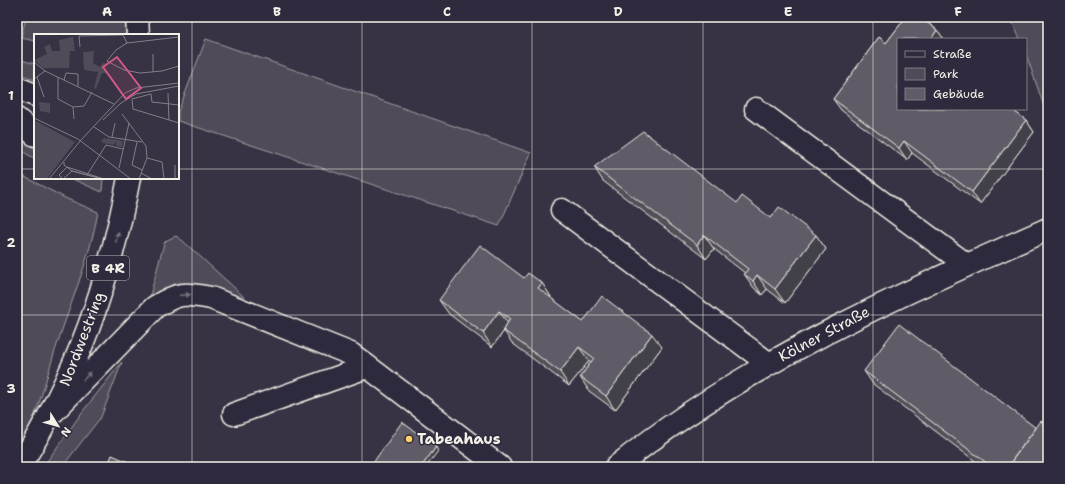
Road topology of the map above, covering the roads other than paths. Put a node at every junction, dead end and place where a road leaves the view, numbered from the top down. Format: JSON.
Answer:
{"nodes":[{"id":1,"x":137,"y":17,"type":"edge"},
{"id":2,"x":138,"y":34,"type":"edge"},
{"id":3,"x":17,"y":88,"type":"edge"},
{"id":4,"x":34,"y":95,"type":"edge"},
{"id":5,"x":756,"y":109,"type":"dead end"},
{"id":6,"x":17,"y":119,"type":"edge"},
{"id":7,"x":34,"y":134,"type":"edge"},
{"id":8,"x":129,"y":179,"type":"edge"},
{"id":9,"x":562,"y":210,"type":"dead end"},
{"id":10,"x":1048,"y":229,"type":"edge"},
{"id":11,"x":967,"y":265,"type":"junction"},
{"id":12,"x":768,"y":363,"type":"junction"},
{"id":13,"x":367,"y":367,"type":"junction"},
{"id":14,"x":50,"y":414,"type":"junction"},
{"id":15,"x":234,"y":414,"type":"dead end"},
{"id":16,"x":19,"y":467,"type":"edge"},
{"id":17,"x":500,"y":467,"type":"edge"},
{"id":18,"x":616,"y":467,"type":"edge"}],
"edges":[{"from":1,"to":2,"type":"street"},
{"from":3,"to":4,"type":"street"},
{"from":5,"to":11,"type":"street"},
{"from":6,"to":7,"type":"street"},
{"from":14,"to":8,"type":"street","name":"Nordwestring","number":"B 4R","one_way":true},
{"from":9,"to":12,"type":"street"},
{"from":10,"to":11,"type":"street","name":"Kölner Straße"},
{"from":11,"to":12,"type":"street","name":"Kölner Straße"},
{"from":12,"to":18,"type":"street","name":"Kölner Straße"},
{"from":14,"to":13,"type":"street","one_way":true},
{"from":13,"to":15,"type":"street"},
{"from":13,"to":17,"type":"street"},
{"from":14,"to":16,"type":"street","name":"Nordwestring","number":"B 4R"}]}
